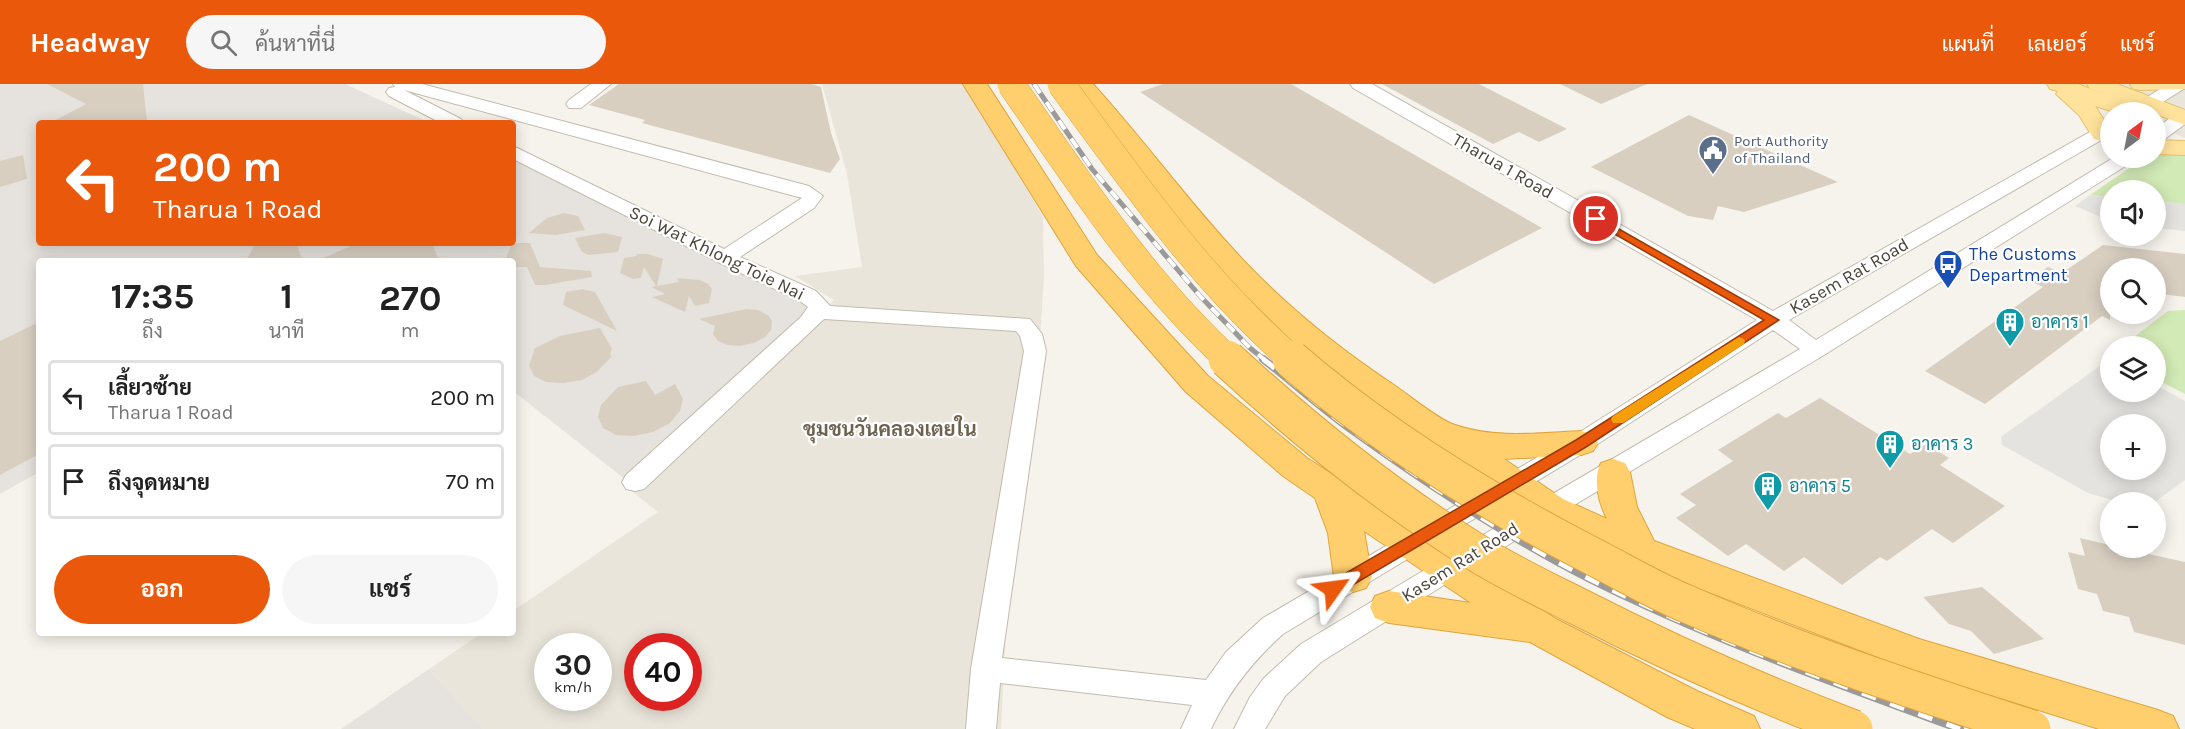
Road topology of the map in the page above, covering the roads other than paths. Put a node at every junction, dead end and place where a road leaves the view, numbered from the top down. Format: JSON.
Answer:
{"nodes":[{"id":1,"x":387,"y":84,"type":"edge"},
{"id":2,"x":402,"y":84,"type":"edge"},
{"id":3,"x":602,"y":84,"type":"edge"},
{"id":4,"x":975,"y":84,"type":"edge"},
{"id":5,"x":1011,"y":84,"type":"edge"},
{"id":6,"x":1061,"y":84,"type":"edge"},
{"id":7,"x":1080,"y":84,"type":"edge"},
{"id":8,"x":1359,"y":84,"type":"edge"},
{"id":9,"x":2052,"y":84,"type":"edge"},
{"id":10,"x":2058,"y":84,"type":"edge"},
{"id":11,"x":2098,"y":84,"type":"edge"},
{"id":12,"x":2179,"y":84,"type":"edge"},
{"id":13,"x":2116,"y":102,"type":"edge"},
{"id":14,"x":2133,"y":102,"type":"edge"},
{"id":15,"x":575,"y":104,"type":"dead end"},
{"id":16,"x":2166,"y":107,"type":"edge"},
{"id":17,"x":449,"y":120,"type":"edge"},
{"id":18,"x":2100,"y":124,"type":"edge"},
{"id":19,"x":2100,"y":134,"type":"edge"},
{"id":20,"x":2166,"y":147,"type":"edge"},
{"id":21,"x":2185,"y":148,"type":"edge"},
{"id":22,"x":516,"y":154,"type":"edge"},
{"id":23,"x":2109,"y":168,"type":"edge"},
{"id":24,"x":725,"y":258,"type":"junction"},
{"id":25,"x":818,"y":312,"type":"junction"},
{"id":26,"x":1773,"y":320,"type":"junction"},
{"id":27,"x":1816,"y":350,"type":"junction"},
{"id":28,"x":1439,"y":433,"type":"junction"},
{"id":29,"x":1581,"y":443,"type":"junction"},
{"id":30,"x":1613,"y":472,"type":"junction"},
{"id":31,"x":635,"y":482,"type":"dead end"},
{"id":32,"x":1511,"y":483,"type":"junction"},
{"id":33,"x":1330,"y":492,"type":"junction"},
{"id":34,"x":1550,"y":508,"type":"junction"},
{"id":35,"x":1409,"y":544,"type":"junction"},
{"id":36,"x":1641,"y":551,"type":"junction"},
{"id":37,"x":1448,"y":569,"type":"junction"},
{"id":38,"x":1353,"y":576,"type":"junction"},
{"id":39,"x":1389,"y":607,"type":"junction"},
{"id":40,"x":1542,"y":630,"type":"junction"},
{"id":41,"x":986,"y":669,"type":"junction"},
{"id":42,"x":1212,"y":693,"type":"junction"},
{"id":43,"x":981,"y":729,"type":"edge"},
{"id":44,"x":1196,"y":729,"type":"edge"},
{"id":45,"x":1249,"y":729,"type":"edge"},
{"id":46,"x":1739,"y":729,"type":"edge"},
{"id":47,"x":1854,"y":729,"type":"edge"},
{"id":48,"x":2032,"y":729,"type":"edge"},
{"id":49,"x":2158,"y":729,"type":"edge"}],
"edges":[{"from":1,"to":17,"type":"street"},
{"from":2,"to":24,"type":"street"},
{"from":3,"to":15,"type":"street"},
{"from":4,"to":33,"type":"highway"},
{"from":5,"to":47,"type":"highway","bridge":true},
{"from":6,"to":48,"type":"highway","bridge":true},
{"from":7,"to":28,"type":"highway"},
{"from":8,"to":26,"type":"street","name":"Tharua 1 Road"},
{"from":9,"to":18,"type":"main road"},
{"from":10,"to":13,"type":"main road"},
{"from":11,"to":14,"type":"main road"},
{"from":12,"to":16,"type":"main road"},
{"from":19,"to":26,"type":"street","name":"Kasem Rat Road"},
{"from":20,"to":21,"type":"main road"},
{"from":22,"to":24,"type":"street","name":"Soi Wat Khlong Toie Nai"},
{"from":23,"to":27,"type":"street","name":"Kasem Rat Road"},
{"from":24,"to":25,"type":"street","name":"Soi Wat Khlong Toie Nai"},
{"from":25,"to":31,"type":"street","name":"Soi Wat Khlong Toie Nai"},
{"from":25,"to":41,"type":"street"},
{"from":26,"to":27,"type":"street","name":"Tharua 1 Road"},
{"from":26,"to":29,"type":"street","name":"Kasem Rat Road"},
{"from":27,"to":30,"type":"street","name":"Kasem Rat Road"},
{"from":28,"to":29,"type":"highway"},
{"from":28,"to":32,"type":"highway"},
{"from":29,"to":32,"type":"street","name":"Kasem Rat Road"},
{"from":30,"to":34,"type":"street","name":"Kasem Rat Road"},
{"from":30,"to":36,"type":"highway"},
{"from":32,"to":34,"type":"highway"},
{"from":32,"to":35,"type":"street","name":"Kasem Rat Road"},
{"from":33,"to":35,"type":"highway"},
{"from":33,"to":38,"type":"highway"},
{"from":34,"to":36,"type":"highway"},
{"from":34,"to":37,"type":"street","name":"Kasem Rat Road"},
{"from":35,"to":37,"type":"highway"},
{"from":35,"to":38,"type":"street","name":"Kasem Rat Road"},
{"from":36,"to":49,"type":"highway"},
{"from":37,"to":39,"type":"street","name":"Kasem Rat Road"},
{"from":37,"to":40,"type":"highway"},
{"from":38,"to":42,"type":"street","name":"Kasem Rat Road"},
{"from":39,"to":40,"type":"highway"},
{"from":39,"to":45,"type":"street","name":"Kasem Rat Road"},
{"from":40,"to":46,"type":"highway"},
{"from":41,"to":42,"type":"street"},
{"from":41,"to":43,"type":"street"},
{"from":42,"to":44,"type":"street","name":"Kasem Rat Road"}]}
